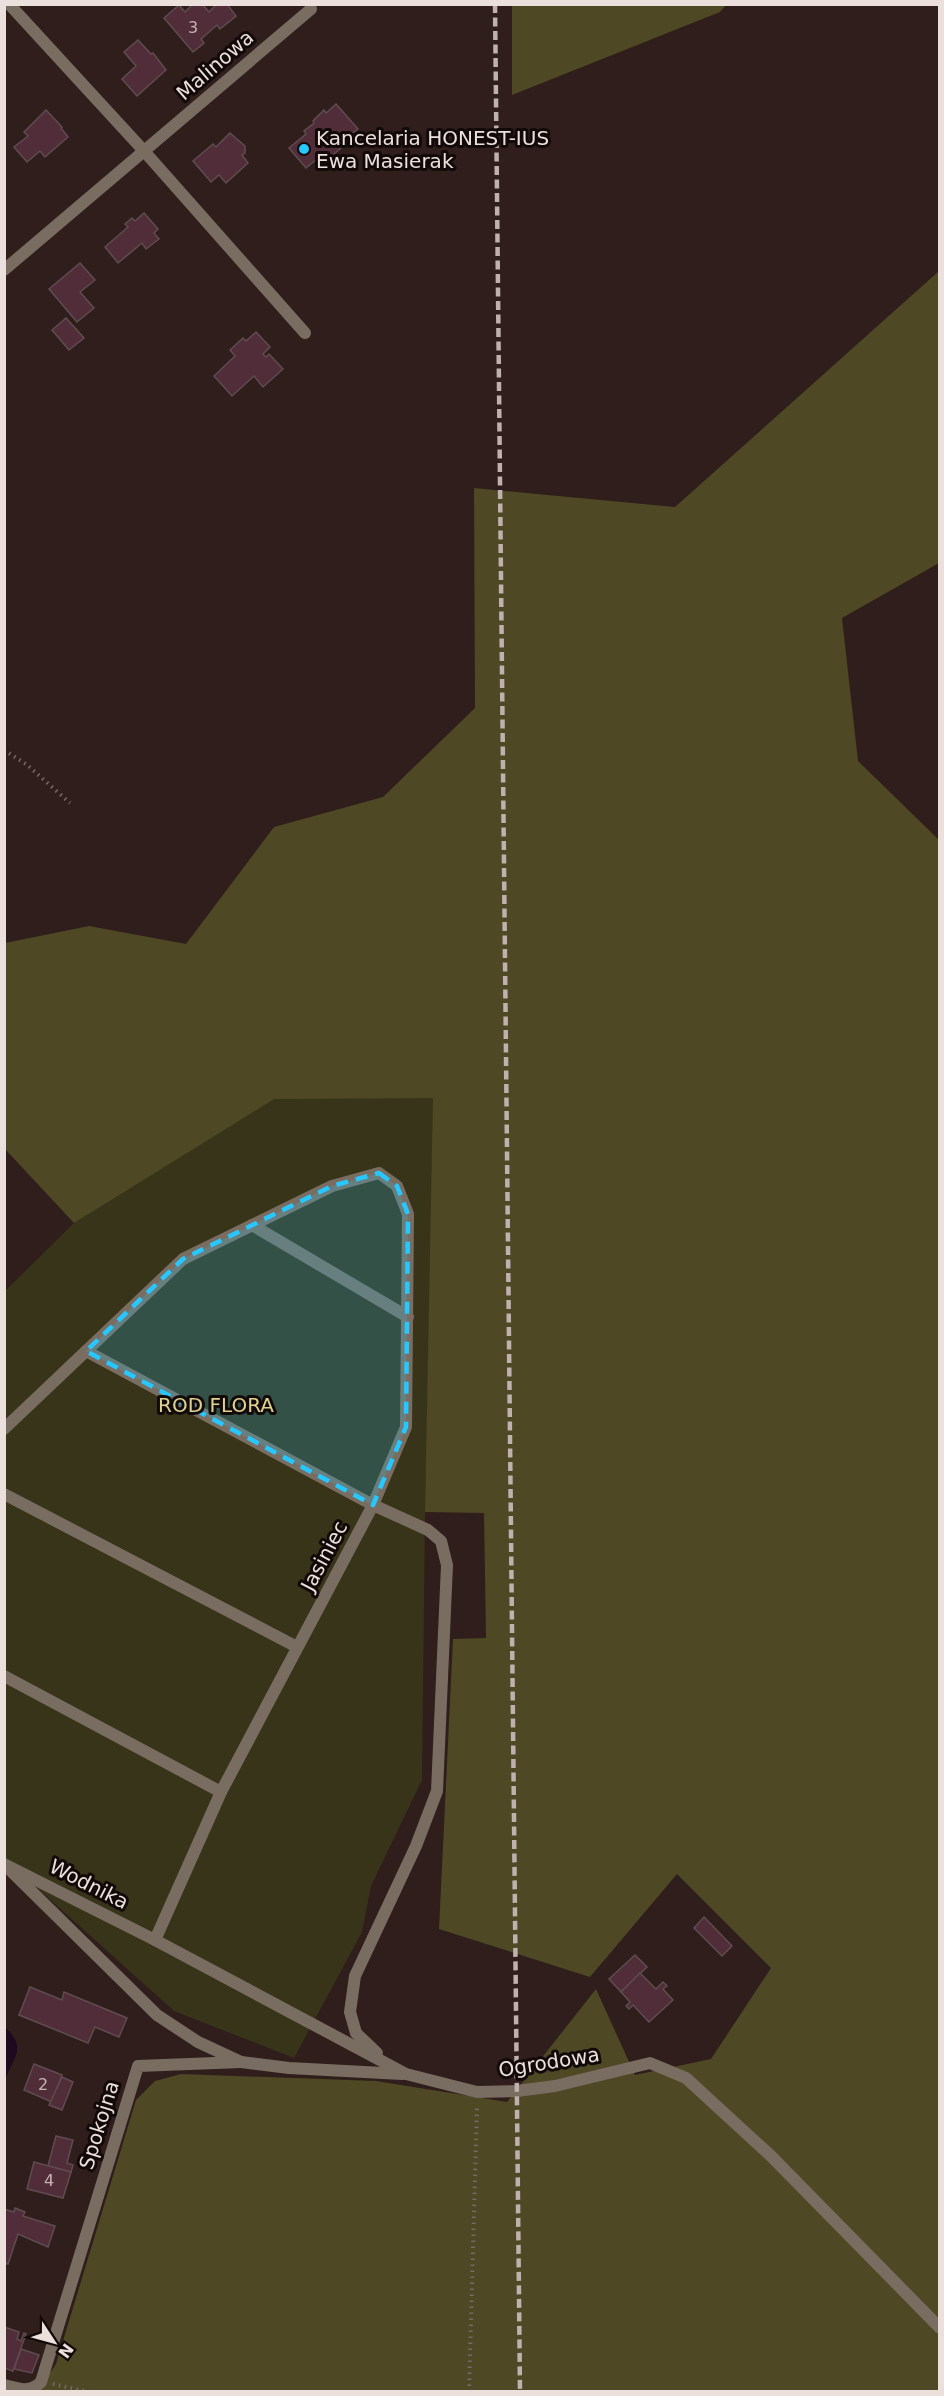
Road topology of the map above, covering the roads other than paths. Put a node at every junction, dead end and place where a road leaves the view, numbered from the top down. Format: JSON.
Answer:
{"nodes":[{"id":1,"x":9,"y":4,"type":"edge"},
{"id":2,"x":311,"y":9,"type":"dead end"},
{"id":3,"x":144,"y":151,"type":"junction"},
{"id":4,"x":4,"y":270,"type":"edge"},
{"id":5,"x":305,"y":333,"type":"dead end"},
{"id":6,"x":252,"y":1225,"type":"junction"},
{"id":7,"x":408,"y":1317,"type":"junction"},
{"id":8,"x":86,"y":1351,"type":"junction"},
{"id":9,"x":4,"y":1429,"type":"edge"},
{"id":10,"x":4,"y":1494,"type":"edge"},
{"id":11,"x":373,"y":1505,"type":"junction"},
{"id":12,"x":297,"y":1647,"type":"junction"},
{"id":13,"x":4,"y":1676,"type":"edge"},
{"id":14,"x":221,"y":1792,"type":"junction"},
{"id":15,"x":4,"y":1864,"type":"edge"},
{"id":16,"x":155,"y":1940,"type":"junction"},
{"id":17,"x":241,"y":2062,"type":"junction"},
{"id":18,"x":406,"y":2074,"type":"junction"},
{"id":19,"x":939,"y":2328,"type":"edge"},
{"id":20,"x":4,"y":2385,"type":"edge"}],
"edges":[{"from":1,"to":3,"type":"street"},
{"from":2,"to":3,"type":"street","name":"Malinowa"},
{"from":3,"to":4,"type":"street","name":"Malinowa"},
{"from":3,"to":5,"type":"street"},
{"from":6,"to":7,"type":"street"},
{"from":6,"to":7,"type":"street","name":"Jasiniec"},
{"from":6,"to":8,"type":"street"},
{"from":7,"to":11,"type":"street","name":"Jasiniec"},
{"from":8,"to":9,"type":"street"},
{"from":8,"to":11,"type":"street"},
{"from":10,"to":12,"type":"street"},
{"from":11,"to":12,"type":"street","name":"Jasiniec"},
{"from":11,"to":18,"type":"street"},
{"from":12,"to":14,"type":"street","name":"Jasiniec"},
{"from":13,"to":14,"type":"street"},
{"from":14,"to":16,"type":"street","name":"Jasiniec"},
{"from":15,"to":16,"type":"street","name":"Wodnika"},
{"from":15,"to":17,"type":"street"},
{"from":16,"to":18,"type":"street","name":"Ogrodowa"},
{"from":17,"to":18,"type":"street"},
{"from":17,"to":20,"type":"street","name":"Spokojna"},
{"from":18,"to":19,"type":"street","name":"Ogrodowa"}]}
